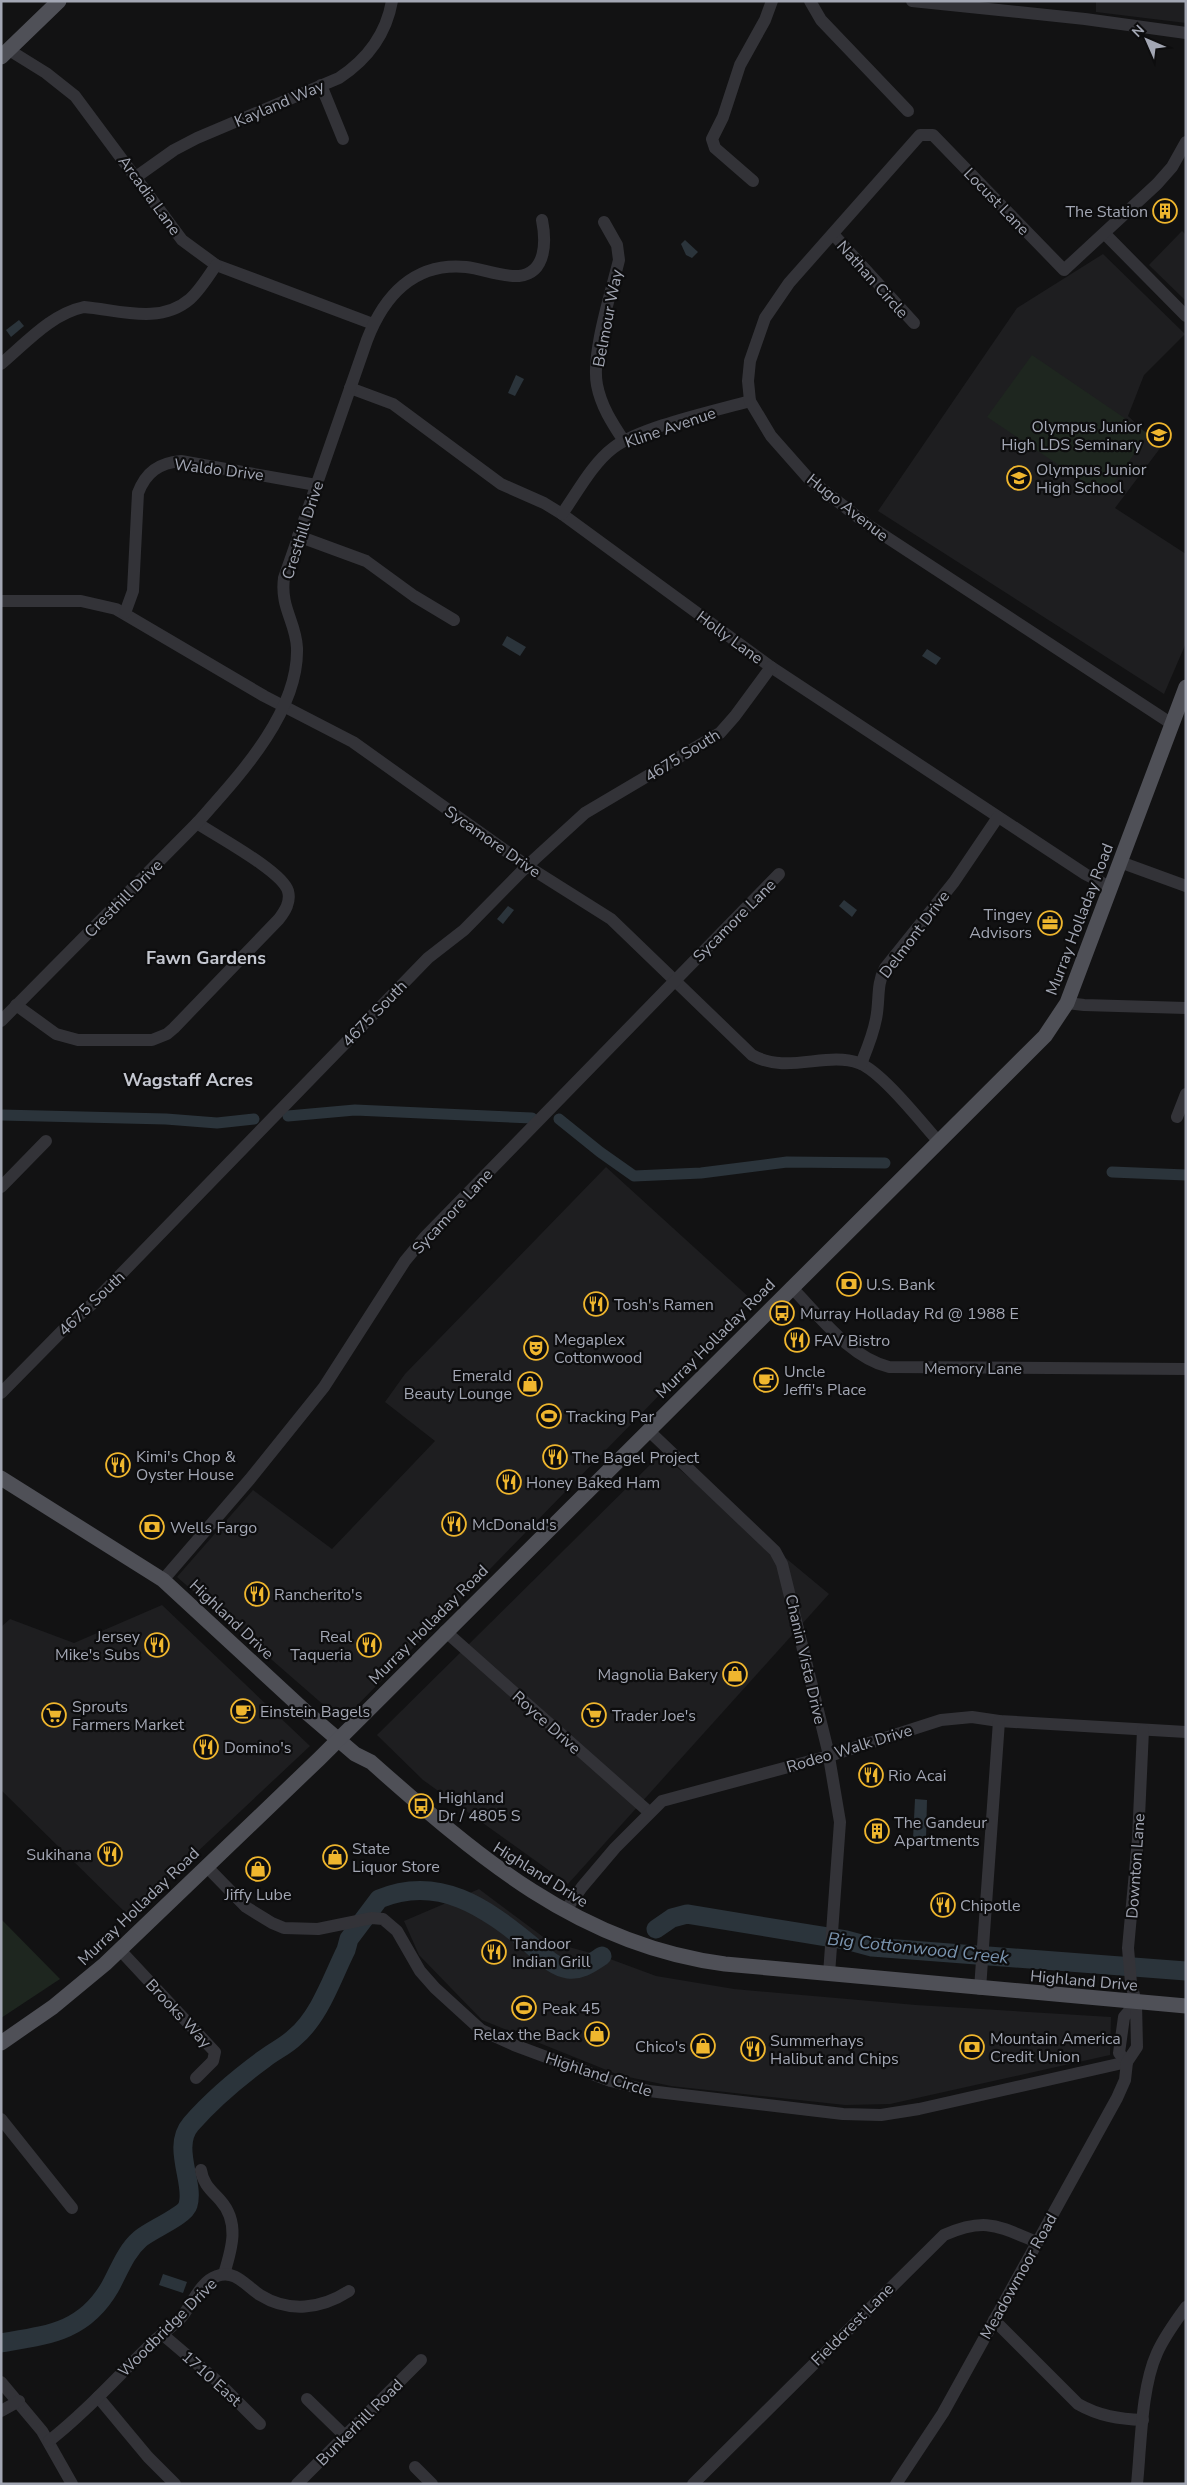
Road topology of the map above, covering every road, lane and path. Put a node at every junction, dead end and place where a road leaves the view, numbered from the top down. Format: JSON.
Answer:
{"nodes":[{"id":1,"x":58,"y":1,"type":"edge"},
{"id":2,"x":392,"y":1,"type":"edge"},
{"id":3,"x":772,"y":1,"type":"edge"},
{"id":4,"x":810,"y":1,"type":"edge"},
{"id":5,"x":912,"y":1,"type":"edge"},
{"id":6,"x":1186,"y":33,"type":"edge"},
{"id":7,"x":5,"y":54,"type":"edge"},
{"id":8,"x":321,"y":85,"type":"junction"},
{"id":9,"x":908,"y":111,"type":"dead end"},
{"id":10,"x":928,"y":134,"type":"joint"},
{"id":11,"x":343,"y":139,"type":"dead end"},
{"id":12,"x":1186,"y":142,"type":"edge"},
{"id":13,"x":136,"y":177,"type":"junction"},
{"id":14,"x":753,"y":181,"type":"dead end"},
{"id":15,"x":542,"y":220,"type":"dead end"},
{"id":16,"x":604,"y":222,"type":"dead end"},
{"id":17,"x":833,"y":234,"type":"junction"},
{"id":18,"x":1105,"y":234,"type":"junction"},
{"id":19,"x":216,"y":266,"type":"junction"},
{"id":20,"x":1186,"y":316,"type":"edge"},
{"id":21,"x":914,"y":323,"type":"dead end"},
{"id":22,"x":373,"y":324,"type":"junction"},
{"id":23,"x":1,"y":364,"type":"edge"},
{"id":24,"x":350,"y":388,"type":"junction"},
{"id":25,"x":750,"y":401,"type":"junction"},
{"id":26,"x":624,"y":441,"type":"junction"},
{"id":27,"x":316,"y":485,"type":"junction"},
{"id":28,"x":562,"y":514,"type":"junction"},
{"id":29,"x":298,"y":536,"type":"junction"},
{"id":30,"x":1,"y":601,"type":"edge"},
{"id":31,"x":124,"y":613,"type":"junction"},
{"id":32,"x":454,"y":620,"type":"dead end"},
{"id":33,"x":771,"y":667,"type":"junction"},
{"id":34,"x":1186,"y":687,"type":"edge"},
{"id":35,"x":283,"y":706,"type":"junction"},
{"id":36,"x":1172,"y":724,"type":"junction"},
{"id":37,"x":998,"y":817,"type":"junction"},
{"id":38,"x":197,"y":824,"type":"junction"},
{"id":39,"x":1120,"y":862,"type":"junction"},
{"id":40,"x":526,"y":866,"type":"junction"},
{"id":41,"x":779,"y":874,"type":"dead end"},
{"id":42,"x":1186,"y":886,"type":"edge"},
{"id":43,"x":1110,"y":887,"type":"junction"},
{"id":44,"x":674,"y":980,"type":"junction"},
{"id":45,"x":1067,"y":1003,"type":"junction"},
{"id":46,"x":16,"y":1005,"type":"junction"},
{"id":47,"x":1186,"y":1008,"type":"edge"},
{"id":48,"x":1,"y":1021,"type":"edge"},
{"id":49,"x":861,"y":1064,"type":"junction"},
{"id":50,"x":1186,"y":1094,"type":"edge"},
{"id":51,"x":1177,"y":1117,"type":"dead end"},
{"id":52,"x":46,"y":1140,"type":"dead end"},
{"id":53,"x":938,"y":1142,"type":"junction"},
{"id":54,"x":1,"y":1186,"type":"edge"},
{"id":55,"x":791,"y":1288,"type":"junction"},
{"id":56,"x":1186,"y":1369,"type":"edge"},
{"id":57,"x":1,"y":1393,"type":"edge"},
{"id":58,"x":648,"y":1430,"type":"junction"},
{"id":59,"x":1,"y":1478,"type":"edge"},
{"id":60,"x":164,"y":1580,"type":"junction"},
{"id":61,"x":445,"y":1631,"type":"junction"},
{"id":62,"x":999,"y":1722,"type":"junction"},
{"id":63,"x":1143,"y":1730,"type":"junction"},
{"id":64,"x":1186,"y":1732,"type":"edge"},
{"id":65,"x":338,"y":1739,"type":"junction"},
{"id":66,"x":829,"y":1756,"type":"junction"},
{"id":67,"x":649,"y":1812,"type":"junction"},
{"id":68,"x":206,"y":1866,"type":"junction"},
{"id":69,"x":565,"y":1911,"type":"junction"},
{"id":70,"x":120,"y":1950,"type":"junction"},
{"id":71,"x":830,"y":1974,"type":"junction"},
{"id":72,"x":980,"y":1989,"type":"junction"},
{"id":73,"x":1136,"y":2002,"type":"junction"},
{"id":74,"x":1186,"y":2006,"type":"edge"},
{"id":75,"x":1,"y":2043,"type":"edge"},
{"id":76,"x":1127,"y":2062,"type":"junction"},
{"id":77,"x":196,"y":2078,"type":"dead end"},
{"id":78,"x":1,"y":2119,"type":"edge"},
{"id":79,"x":201,"y":2170,"type":"dead end"},
{"id":80,"x":72,"y":2208,"type":"dead end"},
{"id":81,"x":1036,"y":2242,"type":"junction"},
{"id":82,"x":224,"y":2274,"type":"junction"},
{"id":83,"x":349,"y":2291,"type":"dead end"},
{"id":84,"x":1186,"y":2308,"type":"edge"},
{"id":85,"x":994,"y":2320,"type":"junction"},
{"id":86,"x":162,"y":2334,"type":"junction"},
{"id":87,"x":421,"y":2360,"type":"dead end"},
{"id":88,"x":1,"y":2382,"type":"edge"},
{"id":89,"x":98,"y":2397,"type":"junction"},
{"id":90,"x":307,"y":2399,"type":"dead end"},
{"id":91,"x":19,"y":2401,"type":"junction"},
{"id":92,"x":1,"y":2411,"type":"edge"},
{"id":93,"x":1143,"y":2420,"type":"junction"},
{"id":94,"x":260,"y":2424,"type":"dead end"},
{"id":95,"x":345,"y":2436,"type":"junction"},
{"id":96,"x":49,"y":2441,"type":"junction"},
{"id":97,"x":415,"y":2467,"type":"dead end"},
{"id":98,"x":72,"y":2484,"type":"edge"},
{"id":99,"x":175,"y":2484,"type":"edge"},
{"id":100,"x":297,"y":2484,"type":"edge"},
{"id":101,"x":432,"y":2484,"type":"edge"},
{"id":102,"x":693,"y":2484,"type":"edge"},
{"id":103,"x":896,"y":2484,"type":"edge"},
{"id":104,"x":1137,"y":2484,"type":"edge"}],
"edges":[{"from":1,"to":7,"type":"main road"},
{"from":2,"to":8,"type":"street","name":"Kayland Way"},
{"from":3,"to":14,"type":"street"},
{"from":4,"to":9,"type":"street"},
{"from":5,"to":6,"type":"street"},
{"from":7,"to":13,"type":"street","name":"Arcadia Lane"},
{"from":8,"to":11,"type":"street"},
{"from":8,"to":13,"type":"street","name":"Kayland Way"},
{"from":10,"to":17,"type":"street","name":"Hugo Avenue"},
{"from":10,"to":18,"type":"street","name":"Locust Lane"},
{"from":12,"to":18,"type":"street"},
{"from":13,"to":19,"type":"street","name":"Arcadia Lane"},
{"from":15,"to":22,"type":"street","name":"Cresthill Drive"},
{"from":16,"to":26,"type":"street","name":"Belmour Way"},
{"from":17,"to":21,"type":"street","name":"Nathan Circle"},
{"from":17,"to":25,"type":"street","name":"Hugo Avenue"},
{"from":18,"to":20,"type":"street"},
{"from":19,"to":22,"type":"street","name":"Arcadia Lane"},
{"from":19,"to":23,"type":"street"},
{"from":22,"to":24,"type":"street","name":"Cresthill Drive"},
{"from":24,"to":27,"type":"street","name":"Cresthill Drive"},
{"from":24,"to":28,"type":"street","name":"Holly Lane"},
{"from":25,"to":26,"type":"street","name":"Kline Avenue"},
{"from":25,"to":36,"type":"street","name":"Hugo Avenue"},
{"from":26,"to":28,"type":"street","name":"Kline Avenue"},
{"from":27,"to":29,"type":"street","name":"Cresthill Drive"},
{"from":27,"to":31,"type":"street","name":"Waldo Drive"},
{"from":28,"to":33,"type":"street","name":"Holly Lane"},
{"from":29,"to":32,"type":"street"},
{"from":29,"to":35,"type":"street","name":"Cresthill Drive"},
{"from":30,"to":31,"type":"street","name":"Sycamore Drive"},
{"from":31,"to":35,"type":"street","name":"Sycamore Drive"},
{"from":33,"to":37,"type":"street","name":"Holly Lane"},
{"from":33,"to":40,"type":"street","name":"4675 South"},
{"from":34,"to":36,"type":"main road","name":"Murray Holladay Road"},
{"from":35,"to":38,"type":"street","name":"Cresthill Drive"},
{"from":35,"to":40,"type":"street","name":"Sycamore Drive"},
{"from":36,"to":39,"type":"main road","name":"Murray Holladay Road"},
{"from":37,"to":43,"type":"street","name":"Holly Lane"},
{"from":37,"to":49,"type":"street","name":"Delmont Drive"},
{"from":38,"to":46,"type":"street","name":"Cresthill Drive"},
{"from":38,"to":46,"type":"street"},
{"from":39,"to":42,"type":"street"},
{"from":39,"to":43,"type":"main road","name":"Murray Holladay Road"},
{"from":40,"to":44,"type":"street","name":"Sycamore Drive"},
{"from":40,"to":57,"type":"street","name":"4675 South"},
{"from":41,"to":44,"type":"street","name":"Sycamore Lane"},
{"from":43,"to":45,"type":"main road","name":"Murray Holladay Road"},
{"from":44,"to":49,"type":"street","name":"Sycamore Drive"},
{"from":44,"to":60,"type":"street","name":"Sycamore Lane"},
{"from":45,"to":47,"type":"street"},
{"from":45,"to":53,"type":"main road","name":"Murray Holladay Road"},
{"from":46,"to":48,"type":"street","name":"Cresthill Drive"},
{"from":49,"to":53,"type":"street"},
{"from":50,"to":51,"type":"street"},
{"from":52,"to":54,"type":"street"},
{"from":53,"to":55,"type":"main road","name":"Murray Holladay Road"},
{"from":55,"to":56,"type":"street","name":"Memory Lane"},
{"from":55,"to":58,"type":"main road","name":"Murray Holladay Road"},
{"from":58,"to":61,"type":"main road","name":"Murray Holladay Road"},
{"from":58,"to":66,"type":"street","name":"Chanin Vista Drive"},
{"from":59,"to":60,"type":"main road","name":"Highland Drive"},
{"from":60,"to":65,"type":"main road","name":"Highland Drive"},
{"from":61,"to":65,"type":"main road","name":"Murray Holladay Road"},
{"from":61,"to":67,"type":"street","name":"Royce Drive"},
{"from":62,"to":63,"type":"street","name":"Rodeo Walk Drive"},
{"from":62,"to":66,"type":"street","name":"Rodeo Walk Drive"},
{"from":62,"to":72,"type":"street"},
{"from":63,"to":64,"type":"street","name":"Rodeo Walk Drive"},
{"from":63,"to":73,"type":"street","name":"Downton Lane"},
{"from":65,"to":68,"type":"main road","name":"Murray Holladay Road"},
{"from":65,"to":69,"type":"main road","name":"Highland Drive"},
{"from":66,"to":67,"type":"street","name":"Rodeo Walk Drive"},
{"from":66,"to":71,"type":"street","name":"Chanin Vista Drive"},
{"from":67,"to":69,"type":"street","name":"Rodeo Walk Drive"},
{"from":68,"to":70,"type":"main road","name":"Murray Holladay Road"},
{"from":68,"to":76,"type":"street","name":"Highland Circle"},
{"from":69,"to":71,"type":"main road","name":"Highland Drive"},
{"from":70,"to":75,"type":"main road","name":"Murray Holladay Road"},
{"from":70,"to":77,"type":"street","name":"Brooks Way"},
{"from":71,"to":72,"type":"main road","name":"Highland Drive"},
{"from":72,"to":73,"type":"main road","name":"Highland Drive"},
{"from":73,"to":74,"type":"main road","name":"Highland Drive"},
{"from":73,"to":76,"type":"street","name":"Meadowmoor Road"},
{"from":76,"to":81,"type":"street","name":"Meadowmoor Road"},
{"from":78,"to":80,"type":"street"},
{"from":79,"to":82,"type":"street","name":"Woodbridge Drive"},
{"from":81,"to":85,"type":"street","name":"Meadowmoor Road"},
{"from":81,"to":102,"type":"street","name":"Fieldcrest Lane"},
{"from":82,"to":83,"type":"street"},
{"from":82,"to":86,"type":"street","name":"Woodbridge Drive"},
{"from":84,"to":93,"type":"street"},
{"from":85,"to":93,"type":"street"},
{"from":85,"to":103,"type":"street","name":"Meadowmoor Road"},
{"from":86,"to":89,"type":"street","name":"Woodbridge Drive"},
{"from":86,"to":94,"type":"street","name":"1710 East"},
{"from":87,"to":95,"type":"street","name":"Bunkerhill Road"},
{"from":88,"to":91,"type":"street"},
{"from":89,"to":96,"type":"street","name":"Woodbridge Drive"},
{"from":89,"to":99,"type":"street"},
{"from":90,"to":95,"type":"street"},
{"from":91,"to":92,"type":"street"},
{"from":91,"to":96,"type":"street"},
{"from":93,"to":104,"type":"street"},
{"from":95,"to":100,"type":"street","name":"Bunkerhill Road"},
{"from":96,"to":98,"type":"street"},
{"from":97,"to":101,"type":"street"}]}
